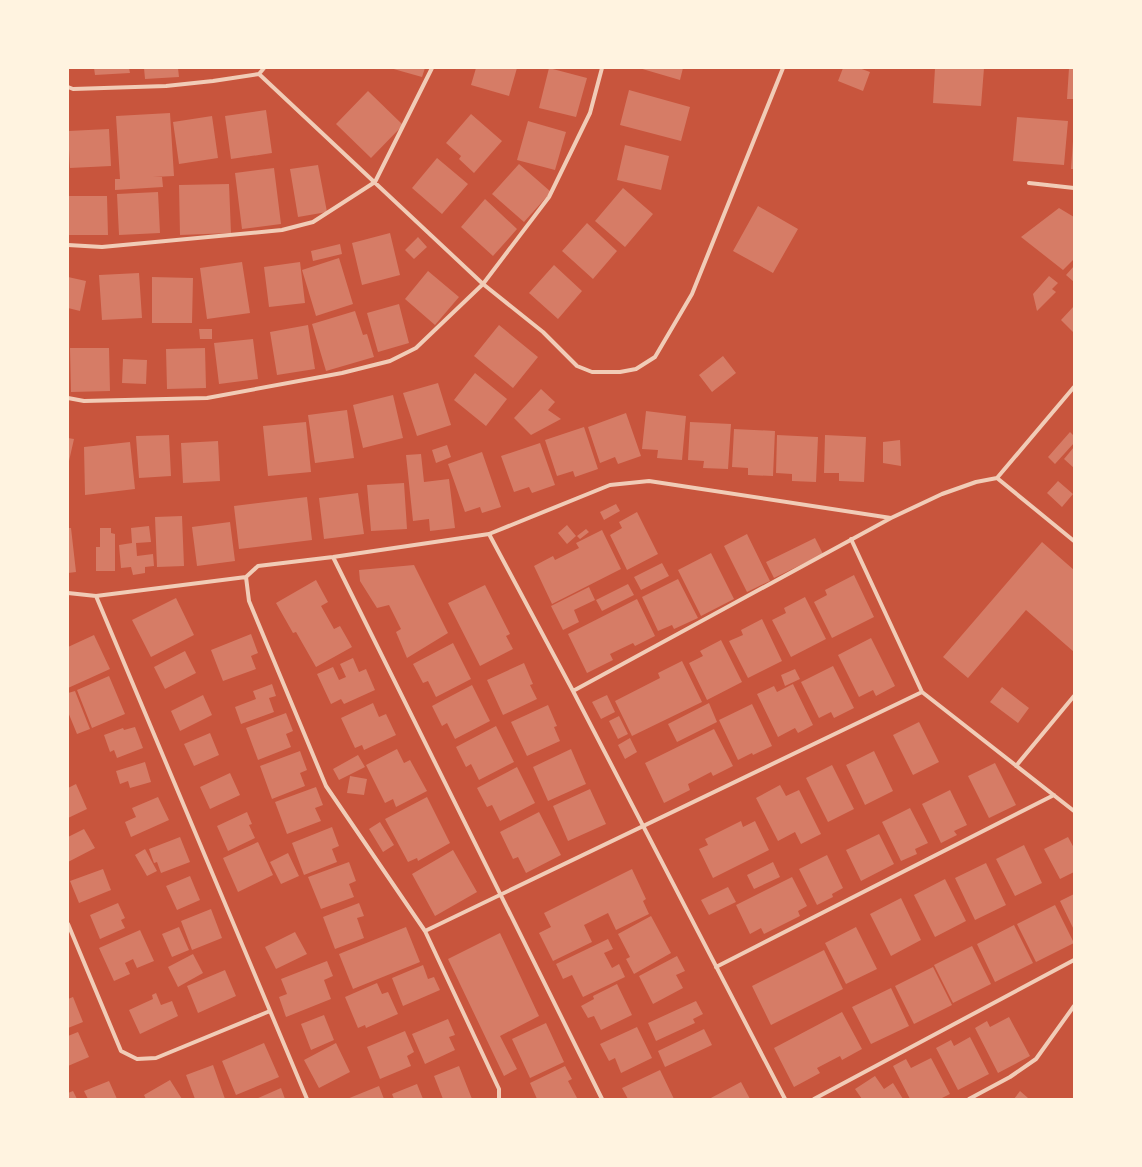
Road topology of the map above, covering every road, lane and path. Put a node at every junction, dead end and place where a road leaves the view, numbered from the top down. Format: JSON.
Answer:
{"nodes":[{"id":1,"x":264,"y":68,"type":"edge"},
{"id":2,"x":432,"y":68,"type":"edge"},
{"id":3,"x":602,"y":68,"type":"edge"},
{"id":4,"x":783,"y":68,"type":"edge"},
{"id":5,"x":259,"y":74,"type":"junction"},
{"id":6,"x":68,"y":87,"type":"edge"},
{"id":7,"x":375,"y":182,"type":"junction"},
{"id":8,"x":1029,"y":183,"type":"dead end"},
{"id":9,"x":1074,"y":188,"type":"edge"},
{"id":10,"x":68,"y":245,"type":"edge"},
{"id":11,"x":483,"y":284,"type":"junction"},
{"id":12,"x":1074,"y":387,"type":"edge"},
{"id":13,"x":68,"y":398,"type":"edge"},
{"id":14,"x":997,"y":478,"type":"junction"},
{"id":15,"x":891,"y":518,"type":"junction"},
{"id":16,"x":489,"y":534,"type":"junction"},
{"id":17,"x":851,"y":539,"type":"junction"},
{"id":18,"x":1074,"y":542,"type":"edge"},
{"id":19,"x":333,"y":557,"type":"junction"},
{"id":20,"x":246,"y":577,"type":"junction"},
{"id":21,"x":68,"y":593,"type":"edge"},
{"id":22,"x":96,"y":596,"type":"junction"},
{"id":23,"x":572,"y":691,"type":"junction"},
{"id":24,"x":922,"y":692,"type":"junction"},
{"id":25,"x":1074,"y":696,"type":"edge"},
{"id":26,"x":1016,"y":766,"type":"junction"},
{"id":27,"x":1054,"y":795,"type":"junction"},
{"id":28,"x":1074,"y":811,"type":"edge"},
{"id":29,"x":643,"y":826,"type":"junction"},
{"id":30,"x":501,"y":894,"type":"junction"},
{"id":31,"x":68,"y":924,"type":"edge"},
{"id":32,"x":425,"y":931,"type":"junction"},
{"id":33,"x":1074,"y":960,"type":"edge"},
{"id":34,"x":716,"y":967,"type":"junction"},
{"id":35,"x":1074,"y":1006,"type":"edge"},
{"id":36,"x":270,"y":1011,"type":"junction"},
{"id":37,"x":307,"y":1099,"type":"edge"},
{"id":38,"x":499,"y":1099,"type":"edge"},
{"id":39,"x":602,"y":1099,"type":"edge"},
{"id":40,"x":785,"y":1099,"type":"edge"},
{"id":41,"x":814,"y":1099,"type":"edge"},
{"id":42,"x":969,"y":1099,"type":"edge"}],
"edges":[{"from":1,"to":5,"type":"street"},
{"from":2,"to":7,"type":"street"},
{"from":3,"to":11,"type":"street"},
{"from":4,"to":11,"type":"street"},
{"from":5,"to":6,"type":"street"},
{"from":5,"to":7,"type":"street"},
{"from":7,"to":10,"type":"street"},
{"from":7,"to":11,"type":"street"},
{"from":8,"to":9,"type":"street"},
{"from":11,"to":13,"type":"street"},
{"from":12,"to":14,"type":"street"},
{"from":14,"to":15,"type":"street"},
{"from":14,"to":18,"type":"street"},
{"from":15,"to":16,"type":"street"},
{"from":15,"to":17,"type":"street"},
{"from":16,"to":19,"type":"street"},
{"from":16,"to":23,"type":"street"},
{"from":17,"to":23,"type":"street"},
{"from":17,"to":24,"type":"street"},
{"from":19,"to":20,"type":"street"},
{"from":19,"to":30,"type":"street"},
{"from":20,"to":22,"type":"street"},
{"from":20,"to":32,"type":"street"},
{"from":21,"to":22,"type":"street"},
{"from":22,"to":36,"type":"street"},
{"from":23,"to":29,"type":"street"},
{"from":24,"to":26,"type":"street"},
{"from":24,"to":29,"type":"street"},
{"from":25,"to":26,"type":"street"},
{"from":26,"to":27,"type":"street"},
{"from":27,"to":28,"type":"street"},
{"from":27,"to":34,"type":"street"},
{"from":29,"to":30,"type":"street"},
{"from":29,"to":34,"type":"street"},
{"from":30,"to":32,"type":"street"},
{"from":30,"to":39,"type":"street"},
{"from":31,"to":36,"type":"street"},
{"from":32,"to":38,"type":"street"},
{"from":33,"to":41,"type":"street"},
{"from":34,"to":40,"type":"street"},
{"from":35,"to":42,"type":"street"},
{"from":36,"to":37,"type":"street"}]}
